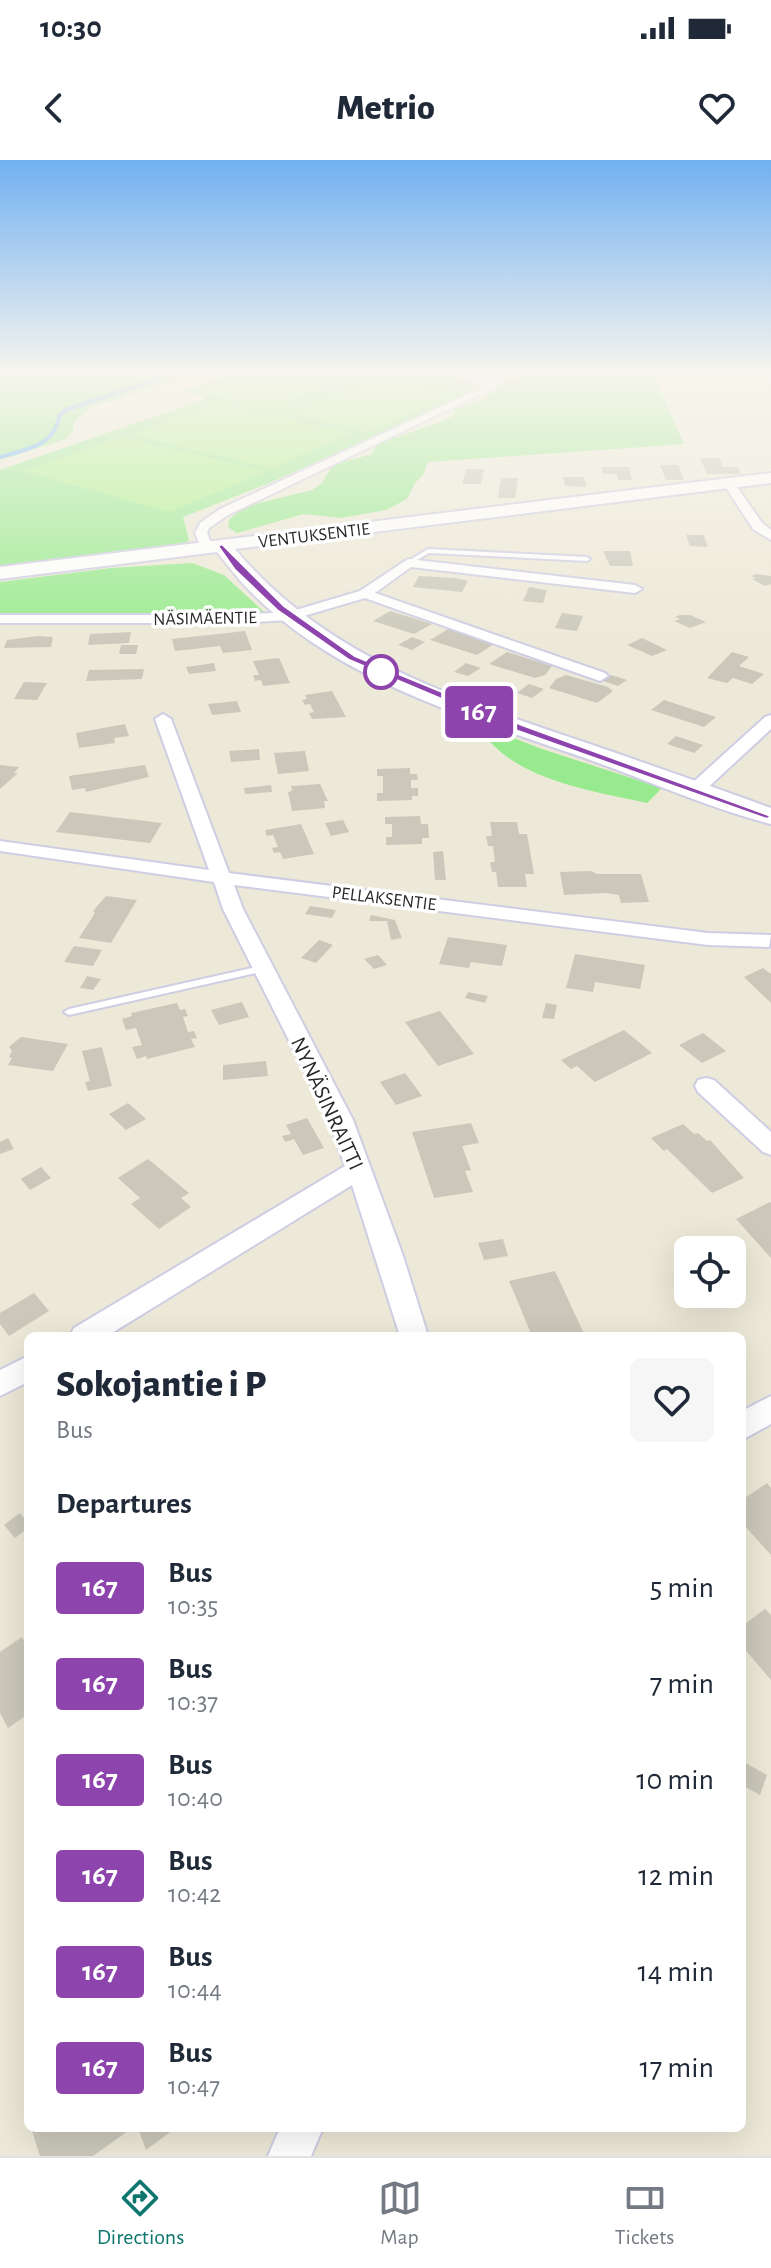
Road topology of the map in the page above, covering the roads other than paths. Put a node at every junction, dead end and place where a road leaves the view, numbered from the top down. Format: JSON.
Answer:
{"nodes":[{"id":1,"x":320,"y":467,"type":"edge"},
{"id":2,"x":771,"y":478,"type":"edge"},
{"id":3,"x":729,"y":483,"type":"junction"},
{"id":4,"x":771,"y":536,"type":"edge"},
{"id":5,"x":214,"y":547,"type":"junction"},
{"id":6,"x":587,"y":559,"type":"dead end"},
{"id":7,"x":408,"y":563,"type":"junction"},
{"id":8,"x":0,"y":573,"type":"edge"},
{"id":9,"x":635,"y":589,"type":"dead end"},
{"id":10,"x":365,"y":594,"type":"junction"},
{"id":11,"x":290,"y":616,"type":"junction"},
{"id":12,"x":0,"y":619,"type":"edge"},
{"id":13,"x":600,"y":676,"type":"dead end"},
{"id":14,"x":163,"y":719,"type":"dead end"},
{"id":15,"x":771,"y":720,"type":"edge"},
{"id":16,"x":696,"y":789,"type":"junction"},
{"id":17,"x":771,"y":816,"type":"edge"},
{"id":18,"x":0,"y":846,"type":"edge"},
{"id":19,"x":224,"y":878,"type":"junction"},
{"id":20,"x":769,"y":941,"type":"dead end"},
{"id":21,"x":261,"y":969,"type":"junction"},
{"id":22,"x":69,"y":1012,"type":"dead end"},
{"id":23,"x":706,"y":1086,"type":"dead end"},
{"id":24,"x":771,"y":1146,"type":"edge"},
{"id":25,"x":360,"y":1168,"type":"junction"},
{"id":26,"x":91,"y":1332,"type":"edge"},
{"id":27,"x":413,"y":1332,"type":"edge"},
{"id":28,"x":24,"y":1370,"type":"edge"},
{"id":29,"x":0,"y":1384,"type":"edge"},
{"id":30,"x":770,"y":1411,"type":"edge"},
{"id":31,"x":746,"y":1425,"type":"edge"},
{"id":32,"x":300,"y":2132,"type":"edge"},
{"id":33,"x":289,"y":2156,"type":"edge"}],
"edges":[{"from":1,"to":5,"type":"street"},
{"from":2,"to":3,"type":"main road","name":"VENTUKSENTIE"},
{"from":3,"to":4,"type":"street"},
{"from":3,"to":5,"type":"main road","name":"VENTUKSENTIE"},
{"from":5,"to":8,"type":"main road","name":"VENTUKSENTIE"},
{"from":5,"to":11,"type":"main road"},
{"from":6,"to":7,"type":"lane"},
{"from":7,"to":9,"type":"street"},
{"from":7,"to":10,"type":"street","name":"NÄSIMÄENTIE"},
{"from":10,"to":11,"type":"street","name":"NÄSIMÄENTIE"},
{"from":10,"to":13,"type":"street"},
{"from":11,"to":12,"type":"street","name":"NÄSIMÄENTIE"},
{"from":11,"to":16,"type":"main road"},
{"from":14,"to":19,"type":"street","name":"NYNÄSINRAITTI"},
{"from":15,"to":16,"type":"street"},
{"from":16,"to":17,"type":"main road"},
{"from":18,"to":19,"type":"street","name":"PELLAKSENTIE"},
{"from":19,"to":20,"type":"street","name":"PELLAKSENTIE"},
{"from":19,"to":21,"type":"street","name":"NYNÄSINRAITTI"},
{"from":21,"to":22,"type":"lane"},
{"from":21,"to":25,"type":"street","name":"NYNÄSINRAITTI"},
{"from":23,"to":24,"type":"street"},
{"from":25,"to":26,"type":"street"},
{"from":25,"to":27,"type":"street","name":"NYNÄSINRAITTI"},
{"from":28,"to":29,"type":"street"},
{"from":30,"to":31,"type":"street"},
{"from":32,"to":33,"type":"street"}]}
